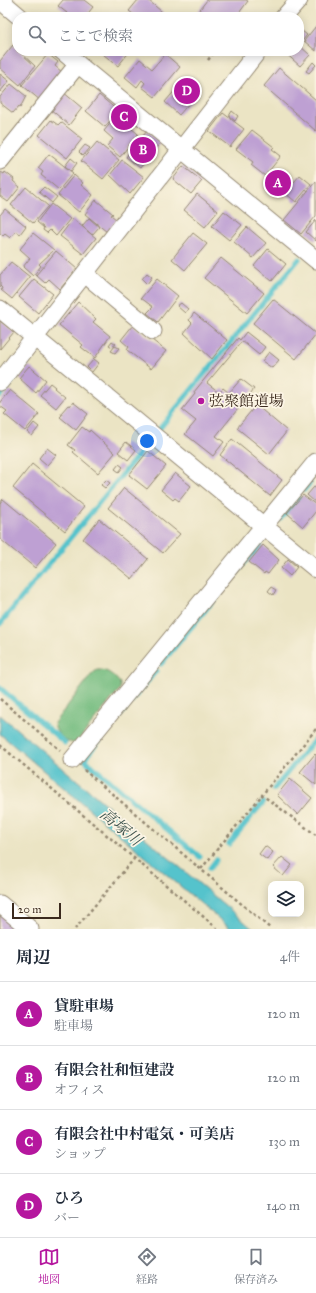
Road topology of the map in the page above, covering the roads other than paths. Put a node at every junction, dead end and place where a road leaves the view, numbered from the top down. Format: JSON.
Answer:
{"nodes":[{"id":1,"x":0,"y":0,"type":"edge"},
{"id":2,"x":299,"y":0,"type":"edge"},
{"id":3,"x":14,"y":12,"type":"edge"},
{"id":4,"x":288,"y":12,"type":"edge"},
{"id":5,"x":68,"y":56,"type":"edge"},
{"id":6,"x":254,"y":56,"type":"edge"},
{"id":7,"x":78,"y":64,"type":"junction"},
{"id":8,"x":182,"y":150,"type":"junction"},
{"id":9,"x":0,"y":161,"type":"edge"},
{"id":10,"x":316,"y":260,"type":"edge"},
{"id":11,"x":85,"y":274,"type":"junction"},
{"id":12,"x":0,"y":309,"type":"edge"},
{"id":13,"x":153,"y":332,"type":"dead end"},
{"id":14,"x":35,"y":338,"type":"junction"},
{"id":15,"x":0,"y":382,"type":"edge"},
{"id":16,"x":316,"y":462,"type":"edge"},
{"id":17,"x":264,"y":526,"type":"junction"},
{"id":18,"x":316,"y":569,"type":"edge"},
{"id":19,"x":72,"y":760,"type":"road end"},
{"id":20,"x":0,"y":904,"type":"edge"},
{"id":21,"x":30,"y":929,"type":"edge"}],
"edges":[{"from":1,"to":3,"type":"street"},
{"from":2,"to":4,"type":"street"},
{"from":5,"to":7,"type":"street"},
{"from":6,"to":8,"type":"street"},
{"from":7,"to":8,"type":"street"},
{"from":7,"to":9,"type":"street"},
{"from":8,"to":10,"type":"street"},
{"from":8,"to":11,"type":"street"},
{"from":11,"to":13,"type":"street"},
{"from":11,"to":14,"type":"street"},
{"from":12,"to":14,"type":"street"},
{"from":14,"to":15,"type":"street"},
{"from":14,"to":17,"type":"street"},
{"from":16,"to":17,"type":"street"},
{"from":17,"to":18,"type":"street"},
{"from":17,"to":19,"type":"street"},
{"from":20,"to":21,"type":"street"}]}
